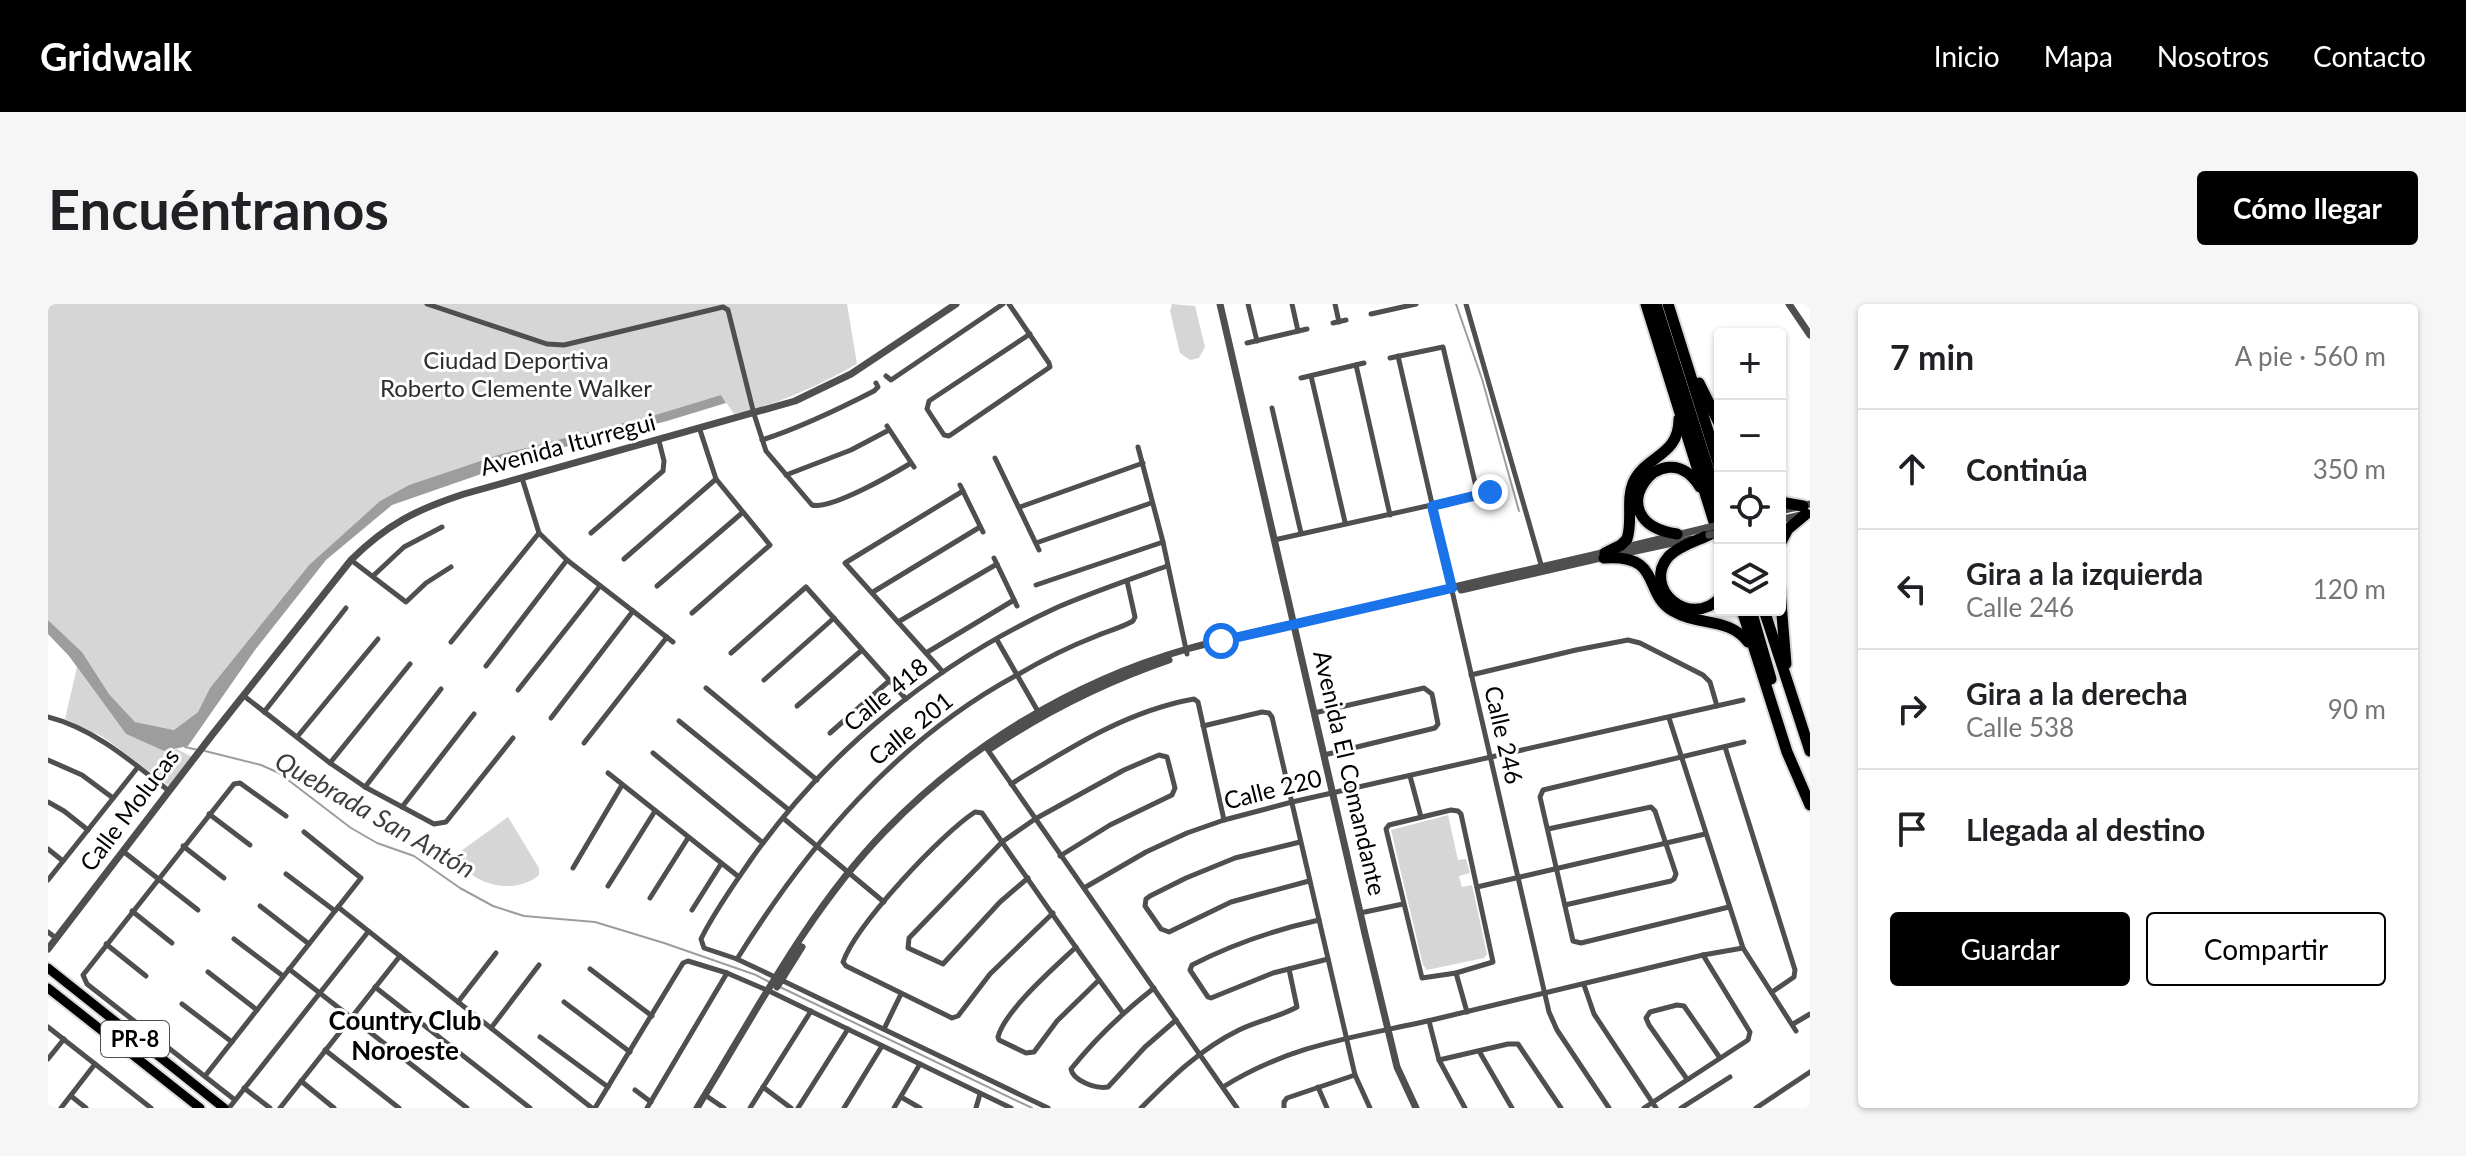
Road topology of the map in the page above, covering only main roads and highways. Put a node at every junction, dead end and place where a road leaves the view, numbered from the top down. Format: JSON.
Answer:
{"nodes":[{"id":1,"x":1644,"y":304,"type":"edge"},
{"id":2,"x":1656,"y":304,"type":"edge"},
{"id":3,"x":1668,"y":304,"type":"edge"},
{"id":4,"x":1680,"y":343,"type":"junction"},
{"id":5,"x":1679,"y":411,"type":"junction"},
{"id":6,"x":1714,"y":413,"type":"edge"},
{"id":7,"x":1714,"y":450,"type":"edge"},
{"id":8,"x":1714,"y":504,"type":"edge"},
{"id":9,"x":1714,"y":504,"type":"edge"},
{"id":10,"x":1786,"y":504,"type":"edge"},
{"id":11,"x":1714,"y":506,"type":"edge"},
{"id":12,"x":1807,"y":509,"type":"edge"},
{"id":13,"x":1786,"y":533,"type":"edge"},
{"id":14,"x":1677,"y":534,"type":"road end"},
{"id":15,"x":1714,"y":534,"type":"edge"},
{"id":16,"x":1714,"y":603,"type":"edge"},
{"id":17,"x":1744,"y":616,"type":"edge"},
{"id":18,"x":1753,"y":616,"type":"edge"},
{"id":19,"x":1766,"y":616,"type":"edge"},
{"id":20,"x":1782,"y":616,"type":"edge"},
{"id":21,"x":1756,"y":657,"type":"junction"},
{"id":22,"x":1786,"y":681,"type":"junction"},
{"id":23,"x":1810,"y":751,"type":"edge"},
{"id":24,"x":1810,"y":804,"type":"edge"},
{"id":25,"x":48,"y":968,"type":"edge"},
{"id":26,"x":48,"y":988,"type":"edge"},
{"id":27,"x":200,"y":1108,"type":"edge"},
{"id":28,"x":226,"y":1108,"type":"edge"}],
"edges":[{"from":1,"to":5,"type":"highway"},
{"from":2,"to":8,"type":"highway"},
{"from":3,"to":4,"type":"highway"},
{"from":4,"to":6,"type":"highway"},
{"from":4,"to":7,"type":"highway"},
{"from":5,"to":9,"type":"highway"},
{"from":5,"to":21,"type":"highway"},
{"from":10,"to":12,"type":"highway"},
{"from":11,"to":14,"type":"highway"},
{"from":12,"to":13,"type":"highway"},
{"from":15,"to":16,"type":"highway"},
{"from":17,"to":21,"type":"highway"},
{"from":18,"to":24,"type":"highway"},
{"from":19,"to":22,"type":"highway"},
{"from":20,"to":22,"type":"highway"},
{"from":21,"to":24,"type":"highway"},
{"from":22,"to":23,"type":"highway"},
{"from":25,"to":28,"type":"main road","number":"PR-8"},
{"from":26,"to":27,"type":"main road","number":"PR-8"}]}
